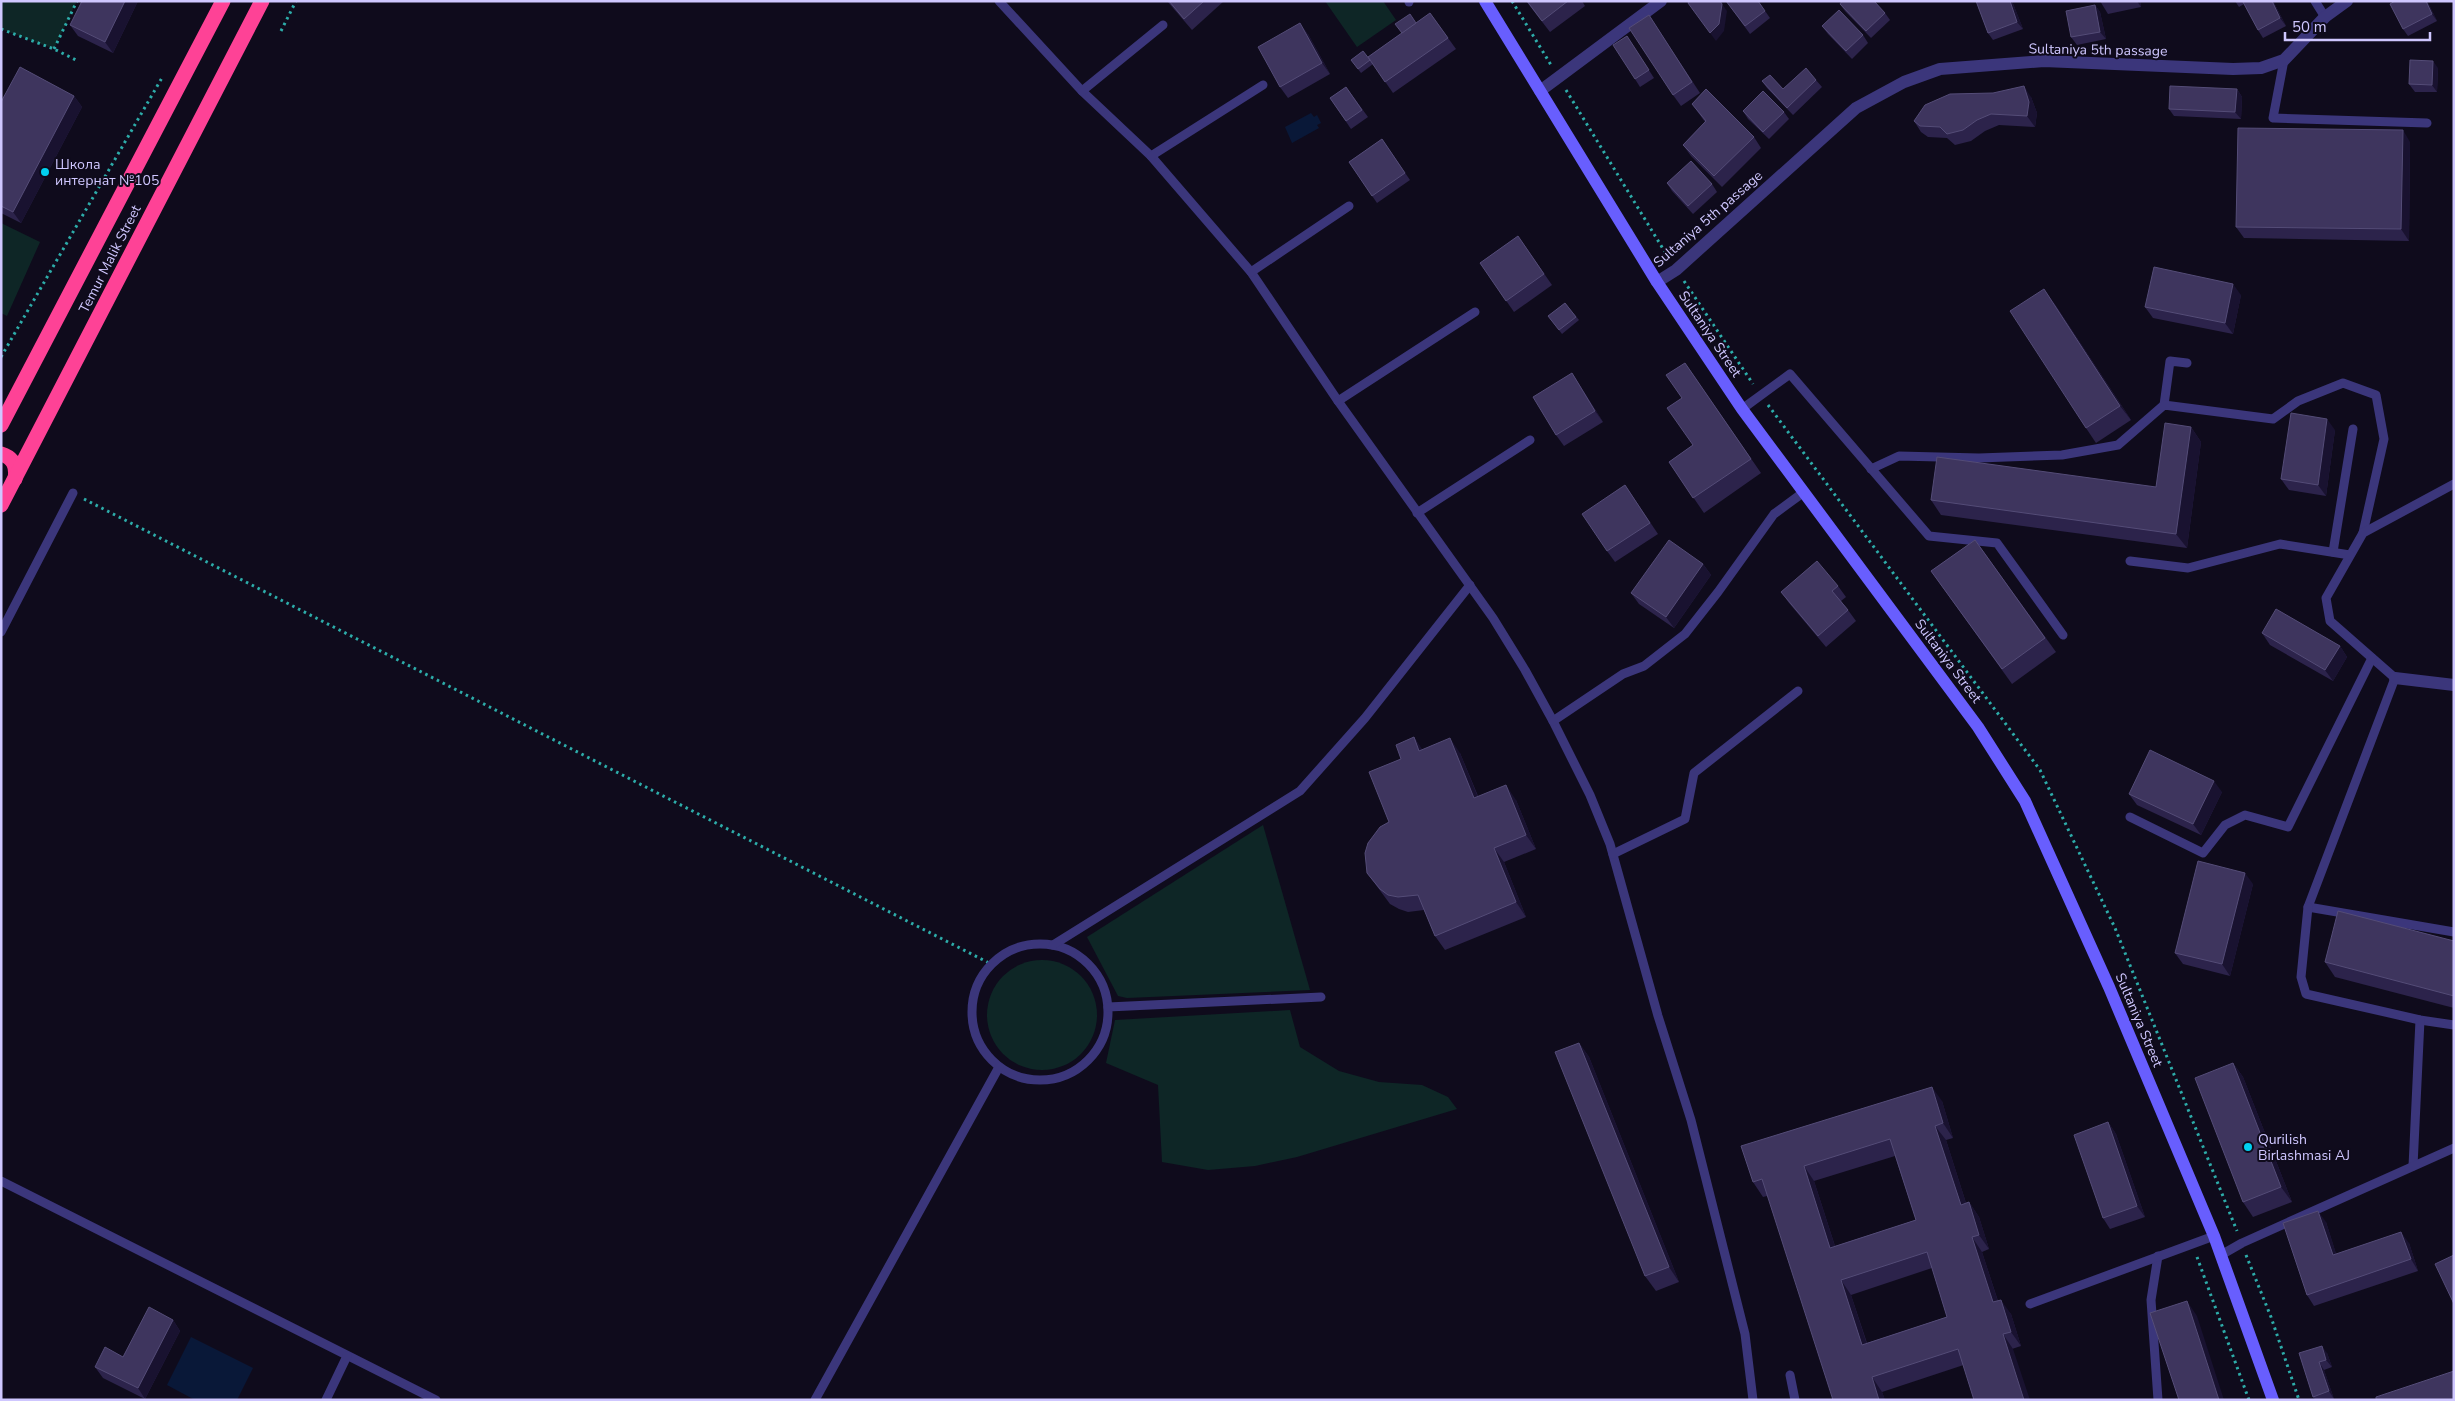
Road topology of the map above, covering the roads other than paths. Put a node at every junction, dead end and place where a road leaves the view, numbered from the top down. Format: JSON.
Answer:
{"nodes":[{"id":1,"x":223,"y":1,"type":"edge"},
{"id":2,"x":262,"y":1,"type":"edge"},
{"id":3,"x":999,"y":1,"type":"edge"},
{"id":4,"x":1485,"y":1,"type":"edge"},
{"id":5,"x":1661,"y":1,"type":"edge"},
{"id":6,"x":2315,"y":1,"type":"edge"},
{"id":7,"x":2347,"y":1,"type":"edge"},
{"id":8,"x":2326,"y":17,"type":"junction"},
{"id":9,"x":1162,"y":25,"type":"dead end"},
{"id":10,"x":2284,"y":60,"type":"junction"},
{"id":11,"x":1263,"y":85,"type":"dead end"},
{"id":12,"x":1082,"y":92,"type":"junction"},
{"id":13,"x":1540,"y":92,"type":"junction"},
{"id":14,"x":2427,"y":123,"type":"dead end"},
{"id":15,"x":1151,"y":156,"type":"junction"},
{"id":16,"x":1349,"y":206,"type":"dead end"},
{"id":17,"x":1251,"y":272,"type":"junction"},
{"id":18,"x":1657,"y":282,"type":"junction"},
{"id":19,"x":1475,"y":312,"type":"dead end"},
{"id":20,"x":2187,"y":363,"type":"dead end"},
{"id":21,"x":1338,"y":401,"type":"junction"},
{"id":22,"x":2164,"y":405,"type":"junction"},
{"id":23,"x":1742,"y":409,"type":"junction"},
{"id":24,"x":1,"y":425,"type":"edge"},
{"id":25,"x":2353,"y":429,"type":"dead end"},
{"id":26,"x":1530,"y":440,"type":"dead end"},
{"id":27,"x":1,"y":454,"type":"edge"},
{"id":28,"x":1871,"y":469,"type":"junction"},
{"id":29,"x":14,"y":479,"type":"junction"},
{"id":30,"x":2454,"y":484,"type":"edge"},
{"id":31,"x":1804,"y":492,"type":"junction"},
{"id":32,"x":73,"y":493,"type":"road end"},
{"id":33,"x":1,"y":505,"type":"edge"},
{"id":34,"x":1417,"y":513,"type":"junction"},
{"id":35,"x":2363,"y":532,"type":"junction"},
{"id":36,"x":2333,"y":552,"type":"junction"},
{"id":37,"x":2350,"y":555,"type":"junction"},
{"id":38,"x":2130,"y":561,"type":"dead end"},
{"id":39,"x":1470,"y":585,"type":"junction"},
{"id":40,"x":1,"y":632,"type":"edge"},
{"id":41,"x":2063,"y":634,"type":"dead end"},
{"id":42,"x":2372,"y":658,"type":"junction"},
{"id":43,"x":2396,"y":678,"type":"junction"},
{"id":44,"x":2454,"y":684,"type":"edge"},
{"id":45,"x":1798,"y":691,"type":"dead end"},
{"id":46,"x":1553,"y":721,"type":"junction"},
{"id":47,"x":2130,"y":816,"type":"dead end"},
{"id":48,"x":1612,"y":854,"type":"junction"},
{"id":49,"x":2308,"y":907,"type":"junction"},
{"id":50,"x":2454,"y":932,"type":"edge"},
{"id":51,"x":1053,"y":945,"type":"junction"},
{"id":52,"x":1321,"y":997,"type":"dead end"},
{"id":53,"x":1108,"y":1007,"type":"junction"},
{"id":54,"x":2420,"y":1020,"type":"junction"},
{"id":55,"x":2454,"y":1025,"type":"edge"},
{"id":56,"x":999,"y":1067,"type":"junction"},
{"id":57,"x":2454,"y":1148,"type":"edge"},
{"id":58,"x":2413,"y":1166,"type":"junction"},
{"id":59,"x":1,"y":1181,"type":"edge"},
{"id":60,"x":2214,"y":1236,"type":"junction"},
{"id":61,"x":2221,"y":1255,"type":"junction"},
{"id":62,"x":2158,"y":1256,"type":"junction"},
{"id":63,"x":2030,"y":1304,"type":"dead end"},
{"id":64,"x":347,"y":1356,"type":"junction"},
{"id":65,"x":1790,"y":1375,"type":"dead end"},
{"id":66,"x":326,"y":1400,"type":"edge"},
{"id":67,"x":436,"y":1400,"type":"edge"},
{"id":68,"x":815,"y":1400,"type":"edge"},
{"id":69,"x":1753,"y":1400,"type":"edge"},
{"id":70,"x":1795,"y":1400,"type":"edge"},
{"id":71,"x":2158,"y":1400,"type":"edge"},
{"id":72,"x":2273,"y":1400,"type":"edge"}],
"edges":[{"from":1,"to":24,"type":"highway","name":"Temur Malik Street"},
{"from":2,"to":29,"type":"highway","name":"Temur Malik Street"},
{"from":3,"to":12,"type":"lane"},
{"from":4,"to":13,"type":"street","name":"Sultаniya Street"},
{"from":5,"to":13,"type":"street"},
{"from":6,"to":8,"type":"lane"},
{"from":7,"to":8,"type":"street","name":"Sultaniya 5th passage"},
{"from":8,"to":10,"type":"street","name":"Sultaniya 5th passage"},
{"from":9,"to":12,"type":"lane"},
{"from":10,"to":14,"type":"lane"},
{"from":10,"to":18,"type":"street","name":"Sultaniya 5th passage"},
{"from":11,"to":15,"type":"lane"},
{"from":12,"to":15,"type":"lane"},
{"from":13,"to":18,"type":"street","name":"Sultаniya Street"},
{"from":15,"to":17,"type":"lane"},
{"from":16,"to":17,"type":"lane"},
{"from":17,"to":21,"type":"lane"},
{"from":18,"to":23,"type":"street","name":"Sultаniya Street"},
{"from":19,"to":21,"type":"lane"},
{"from":20,"to":22,"type":"lane"},
{"from":21,"to":34,"type":"lane"},
{"from":22,"to":28,"type":"lane"},
{"from":22,"to":35,"type":"lane"},
{"from":23,"to":28,"type":"lane"},
{"from":23,"to":31,"type":"street","name":"Sultаniya Street"},
{"from":25,"to":36,"type":"lane"},
{"from":26,"to":34,"type":"lane"},
{"from":27,"to":29,"type":"highway"},
{"from":28,"to":41,"type":"lane"},
{"from":29,"to":33,"type":"highway","name":"Temur Malik Street"},
{"from":30,"to":35,"type":"lane"},
{"from":31,"to":46,"type":"lane"},
{"from":31,"to":60,"type":"street","name":"Sultаniya Street"},
{"from":32,"to":40,"type":"lane"},
{"from":34,"to":39,"type":"lane"},
{"from":35,"to":37,"type":"lane"},
{"from":36,"to":37,"type":"lane"},
{"from":36,"to":38,"type":"lane"},
{"from":37,"to":42,"type":"lane"},
{"from":39,"to":46,"type":"lane"},
{"from":39,"to":51,"type":"lane"},
{"from":42,"to":43,"type":"lane"},
{"from":42,"to":47,"type":"lane"},
{"from":43,"to":44,"type":"street"},
{"from":43,"to":49,"type":"lane"},
{"from":45,"to":48,"type":"lane"},
{"from":46,"to":48,"type":"lane"},
{"from":48,"to":69,"type":"lane"},
{"from":49,"to":50,"type":"lane"},
{"from":49,"to":54,"type":"lane"},
{"from":51,"to":53,"type":"lane"},
{"from":51,"to":56,"type":"lane"},
{"from":52,"to":53,"type":"lane"},
{"from":53,"to":56,"type":"lane"},
{"from":54,"to":55,"type":"lane"},
{"from":54,"to":58,"type":"lane"},
{"from":56,"to":68,"type":"lane"},
{"from":57,"to":58,"type":"lane"},
{"from":58,"to":61,"type":"lane"},
{"from":59,"to":64,"type":"lane"},
{"from":60,"to":61,"type":"street","name":"Sultаniya Street"},
{"from":60,"to":62,"type":"lane"},
{"from":61,"to":72,"type":"street","name":"Sultаniya Street"},
{"from":62,"to":63,"type":"lane"},
{"from":62,"to":71,"type":"lane"},
{"from":64,"to":66,"type":"lane"},
{"from":64,"to":67,"type":"lane"},
{"from":65,"to":70,"type":"lane"}]}
